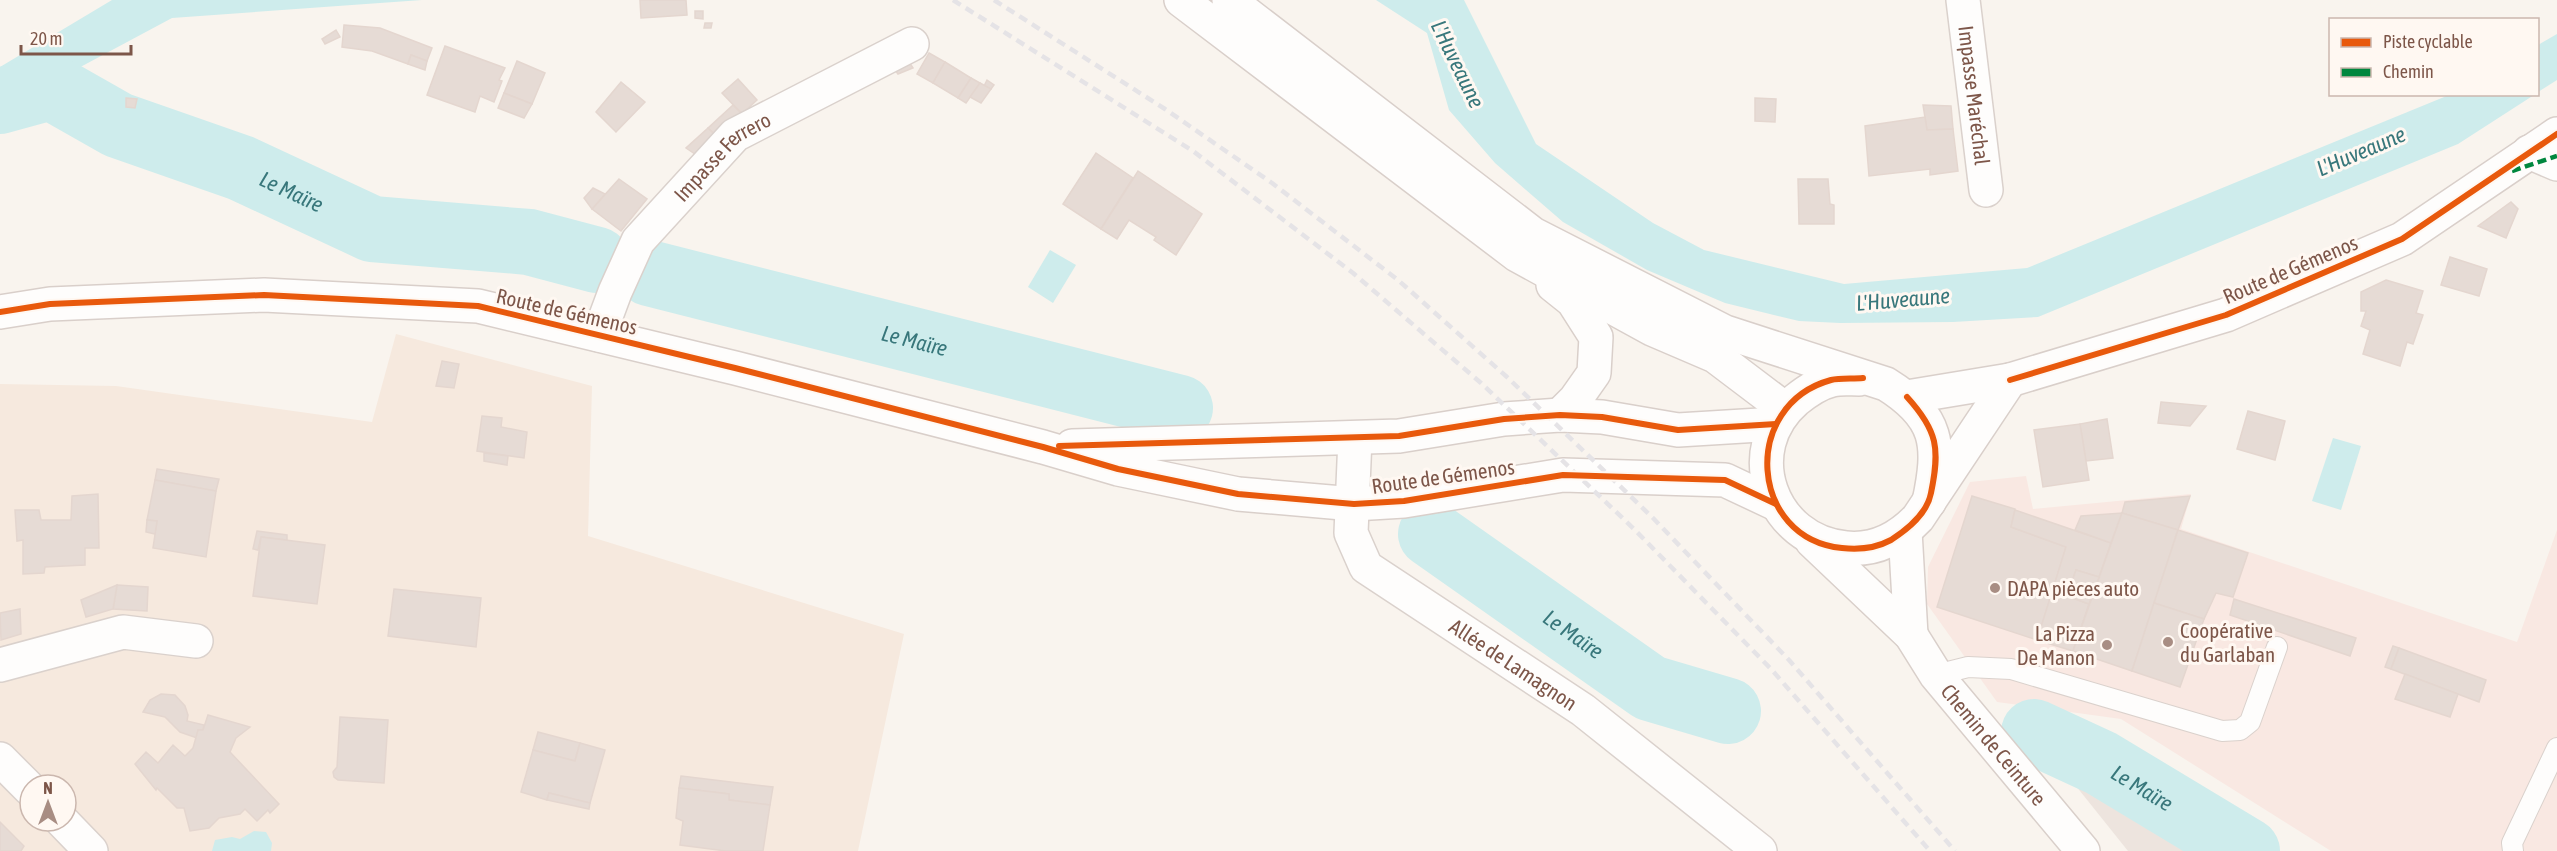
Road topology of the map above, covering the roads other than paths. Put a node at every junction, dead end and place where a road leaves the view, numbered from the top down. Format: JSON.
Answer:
{"nodes":[{"id":1,"x":1181,"y":0,"type":"edge"},
{"id":2,"x":1229,"y":0,"type":"edge"},
{"id":3,"x":1963,"y":0,"type":"edge"},
{"id":4,"x":912,"y":44,"type":"dead end"},
{"id":5,"x":2557,"y":134,"type":"edge"},
{"id":6,"x":2543,"y":158,"type":"edge"},
{"id":7,"x":1986,"y":190,"type":"dead end"},
{"id":8,"x":1484,"y":213,"type":"junction"},
{"id":9,"x":1517,"y":255,"type":"junction"},
{"id":10,"x":0,"y":312,"type":"edge"},
{"id":11,"x":599,"y":335,"type":"junction"},
{"id":12,"x":1863,"y":378,"type":"junction"},
{"id":13,"x":2010,"y":380,"type":"junction"},
{"id":14,"x":1907,"y":397,"type":"junction"},
{"id":15,"x":1560,"y":415,"type":"junction"},
{"id":16,"x":1780,"y":416,"type":"junction"},
{"id":17,"x":1355,"y":438,"type":"junction"},
{"id":18,"x":1043,"y":447,"type":"junction"},
{"id":19,"x":1929,"y":502,"type":"junction"},
{"id":20,"x":1354,"y":504,"type":"junction"},
{"id":21,"x":1776,"y":504,"type":"junction"},
{"id":22,"x":1905,"y":531,"type":"junction"},
{"id":23,"x":1808,"y":537,"type":"junction"},
{"id":24,"x":1911,"y":635,"type":"junction"},
{"id":25,"x":196,"y":641,"type":"dead end"},
{"id":26,"x":2277,"y":647,"type":"dead end"},
{"id":27,"x":0,"y":665,"type":"edge"},
{"id":28,"x":1936,"y":675,"type":"junction"},
{"id":29,"x":2557,"y":748,"type":"edge"},
{"id":30,"x":0,"y":759,"type":"edge"},
{"id":31,"x":18,"y":777,"type":"edge"},
{"id":32,"x":74,"y":833,"type":"edge"},
{"id":33,"x":92,"y":851,"type":"edge"},
{"id":34,"x":1760,"y":851,"type":"edge"},
{"id":35,"x":2083,"y":851,"type":"edge"},
{"id":36,"x":2513,"y":851,"type":"edge"}],
"edges":[{"from":1,"to":8,"type":"main road"},
{"from":2,"to":8,"type":"main road"},
{"from":3,"to":7,"type":"main road","name":"Impasse Maréchal"},
{"from":4,"to":11,"type":"main road","name":"Impasse Ferrero"},
{"from":5,"to":6,"type":"main road","name":"Route de Gémenos"},
{"from":6,"to":13,"type":"main road","name":"Route de Gémenos"},
{"from":8,"to":9,"type":"main road"},
{"from":8,"to":12,"type":"main road"},
{"from":9,"to":15,"type":"main road"},
{"from":9,"to":16,"type":"main road"},
{"from":10,"to":11,"type":"main road","name":"Route de Gémenos"},
{"from":11,"to":18,"type":"main road","name":"Route de Gémenos"},
{"from":12,"to":14,"type":"main road"},
{"from":12,"to":16,"type":"main road"},
{"from":13,"to":14,"type":"main road","name":"Route de Gémenos"},
{"from":13,"to":19,"type":"main road"},
{"from":14,"to":19,"type":"main road"},
{"from":15,"to":16,"type":"main road","name":"Route de Gémenos"},
{"from":15,"to":17,"type":"main road","name":"Route de Gémenos"},
{"from":16,"to":21,"type":"main road"},
{"from":17,"to":18,"type":"main road","name":"Route de Gémenos"},
{"from":17,"to":20,"type":"main road","name":"Allée de Lamagnon"},
{"from":18,"to":20,"type":"main road","name":"Route de Gémenos"},
{"from":19,"to":22,"type":"main road"},
{"from":20,"to":21,"type":"main road","name":"Route de Gémenos"},
{"from":20,"to":34,"type":"main road","name":"Allée de Lamagnon"},
{"from":21,"to":23,"type":"main road"},
{"from":22,"to":23,"type":"main road"},
{"from":22,"to":24,"type":"main road","name":"Chemin de Ceinture"},
{"from":23,"to":24,"type":"main road","name":"Chemin de Ceinture"},
{"from":24,"to":28,"type":"main road","name":"Chemin de Ceinture"},
{"from":25,"to":27,"type":"main road"},
{"from":26,"to":28,"type":"lane"},
{"from":28,"to":35,"type":"main road","name":"Chemin de Ceinture"},
{"from":29,"to":36,"type":"lane"},
{"from":30,"to":31,"type":"main road"},
{"from":32,"to":33,"type":"main road"}]}
